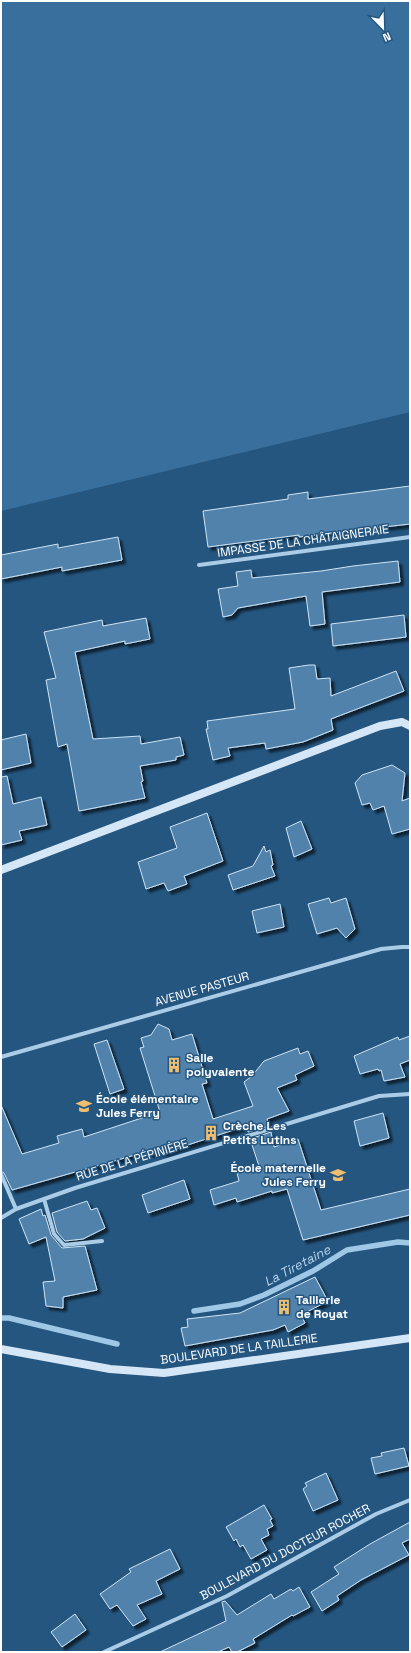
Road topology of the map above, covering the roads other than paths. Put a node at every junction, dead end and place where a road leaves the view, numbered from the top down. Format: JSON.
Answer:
{"nodes":[{"id":1,"x":410,"y":537,"type":"edge"},
{"id":2,"x":199,"y":566,"type":"dead end"},
{"id":3,"x":410,"y":726,"type":"edge"},
{"id":4,"x":1,"y":870,"type":"edge"},
{"id":5,"x":410,"y":948,"type":"edge"},
{"id":6,"x":1,"y":1057,"type":"edge"},
{"id":7,"x":410,"y":1094,"type":"edge"},
{"id":8,"x":1,"y":1174,"type":"edge"},
{"id":9,"x":44,"y":1199,"type":"junction"},
{"id":10,"x":16,"y":1209,"type":"junction"},
{"id":11,"x":1,"y":1218,"type":"edge"},
{"id":12,"x":102,"y":1241,"type":"dead end"},
{"id":13,"x":410,"y":1338,"type":"edge"},
{"id":14,"x":1,"y":1349,"type":"edge"},
{"id":15,"x":410,"y":1500,"type":"edge"},
{"id":16,"x":104,"y":1652,"type":"edge"}],
"edges":[{"from":1,"to":2,"type":"street","name":"IMPASSE DE LA CHÂTAIGNERAIE"},
{"from":3,"to":4,"type":"main road"},
{"from":5,"to":6,"type":"street","name":"AVENUE PASTEUR"},
{"from":7,"to":9,"type":"street","name":"RUE DE LA PÉPINIÈRE"},
{"from":8,"to":10,"type":"street"},
{"from":9,"to":10,"type":"street","name":"RUE DE LA PÉPINIÈRE"},
{"from":9,"to":12,"type":"street"},
{"from":10,"to":11,"type":"street","name":"RUE DE LA PÉPINIÈRE"},
{"from":13,"to":14,"type":"main road","name":"BOULEVARD DE LA TAILLERIE"},
{"from":15,"to":16,"type":"street","name":"BOULEVARD DU DOCTEUR ROCHER"}]}
